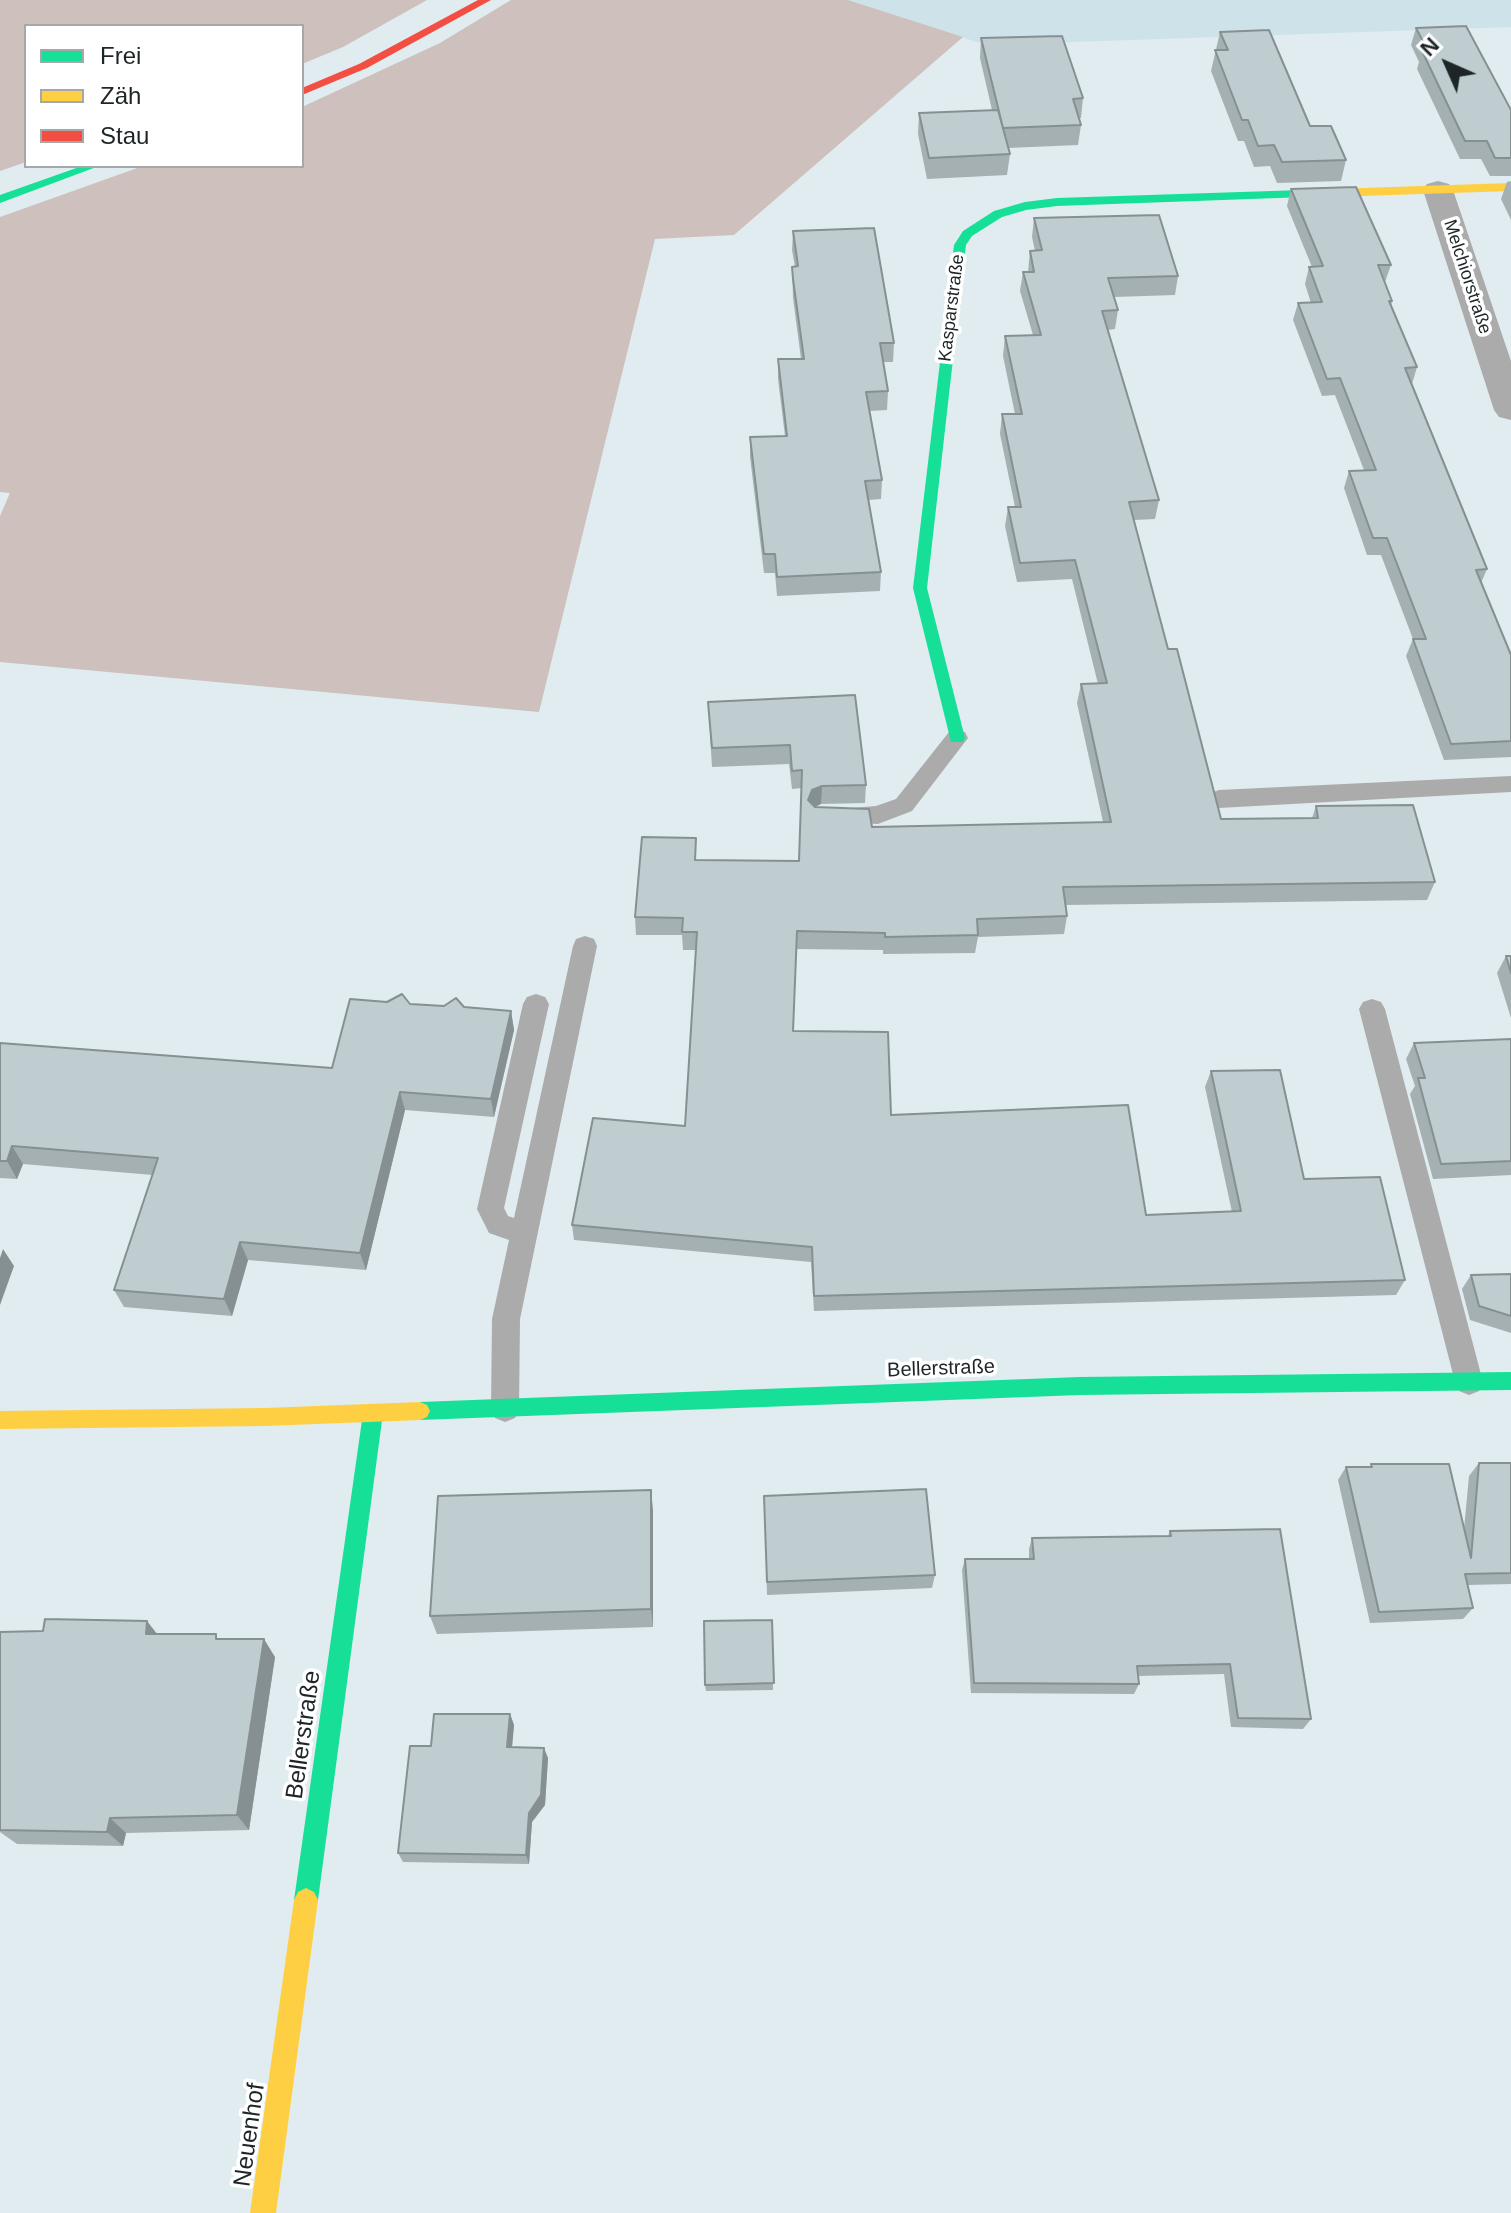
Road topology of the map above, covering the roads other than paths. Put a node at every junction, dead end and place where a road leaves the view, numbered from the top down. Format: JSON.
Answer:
{"nodes":[{"id":1,"x":486,"y":0,"type":"edge"},
{"id":2,"x":304,"y":91,"type":"edge"},
{"id":3,"x":87,"y":168,"type":"edge"},
{"id":4,"x":1511,"y":187,"type":"edge"},
{"id":5,"x":1438,"y":190,"type":"junction"},
{"id":6,"x":0,"y":199,"type":"edge"},
{"id":7,"x":1511,"y":410,"type":"edge"},
{"id":8,"x":957,"y":738,"type":"joint"},
{"id":9,"x":1511,"y":784,"type":"edge"},
{"id":10,"x":1219,"y":799,"type":"edge"},
{"id":11,"x":822,"y":816,"type":"edge"},
{"id":12,"x":585,"y":946,"type":"dead end"},
{"id":13,"x":536,"y":1004,"type":"dead end"},
{"id":14,"x":1372,"y":1009,"type":"dead end"},
{"id":15,"x":525,"y":1233,"type":"junction"},
{"id":16,"x":1511,"y":1381,"type":"edge"},
{"id":17,"x":1469,"y":1382,"type":"junction"},
{"id":18,"x":505,"y":1409,"type":"junction"},
{"id":19,"x":373,"y":1413,"type":"junction"},
{"id":20,"x":0,"y":1420,"type":"edge"},
{"id":21,"x":283,"y":2063,"type":"joint"},
{"id":22,"x":263,"y":2213,"type":"edge"}],
"edges":[{"from":1,"to":2,"type":"street"},
{"from":3,"to":6,"type":"street"},
{"from":4,"to":5,"type":"street","name":"Kasparstraße"},
{"from":5,"to":7,"type":"street","name":"Melchiorstraße"},
{"from":5,"to":8,"type":"street","name":"Kasparstraße"},
{"from":8,"to":11,"type":"lane"},
{"from":9,"to":10,"type":"lane"},
{"from":12,"to":15,"type":"lane"},
{"from":13,"to":15,"type":"lane"},
{"from":14,"to":17,"type":"lane"},
{"from":15,"to":18,"type":"lane"},
{"from":16,"to":17,"type":"street","name":"Bellerstraße"},
{"from":17,"to":18,"type":"street","name":"Bellerstraße"},
{"from":18,"to":19,"type":"street","name":"Bellerstraße"},
{"from":19,"to":20,"type":"street","name":"Bellerstraße"},
{"from":19,"to":21,"type":"street","name":"Bellerstraße"},
{"from":21,"to":22,"type":"street","name":"Neuenhof"}]}
